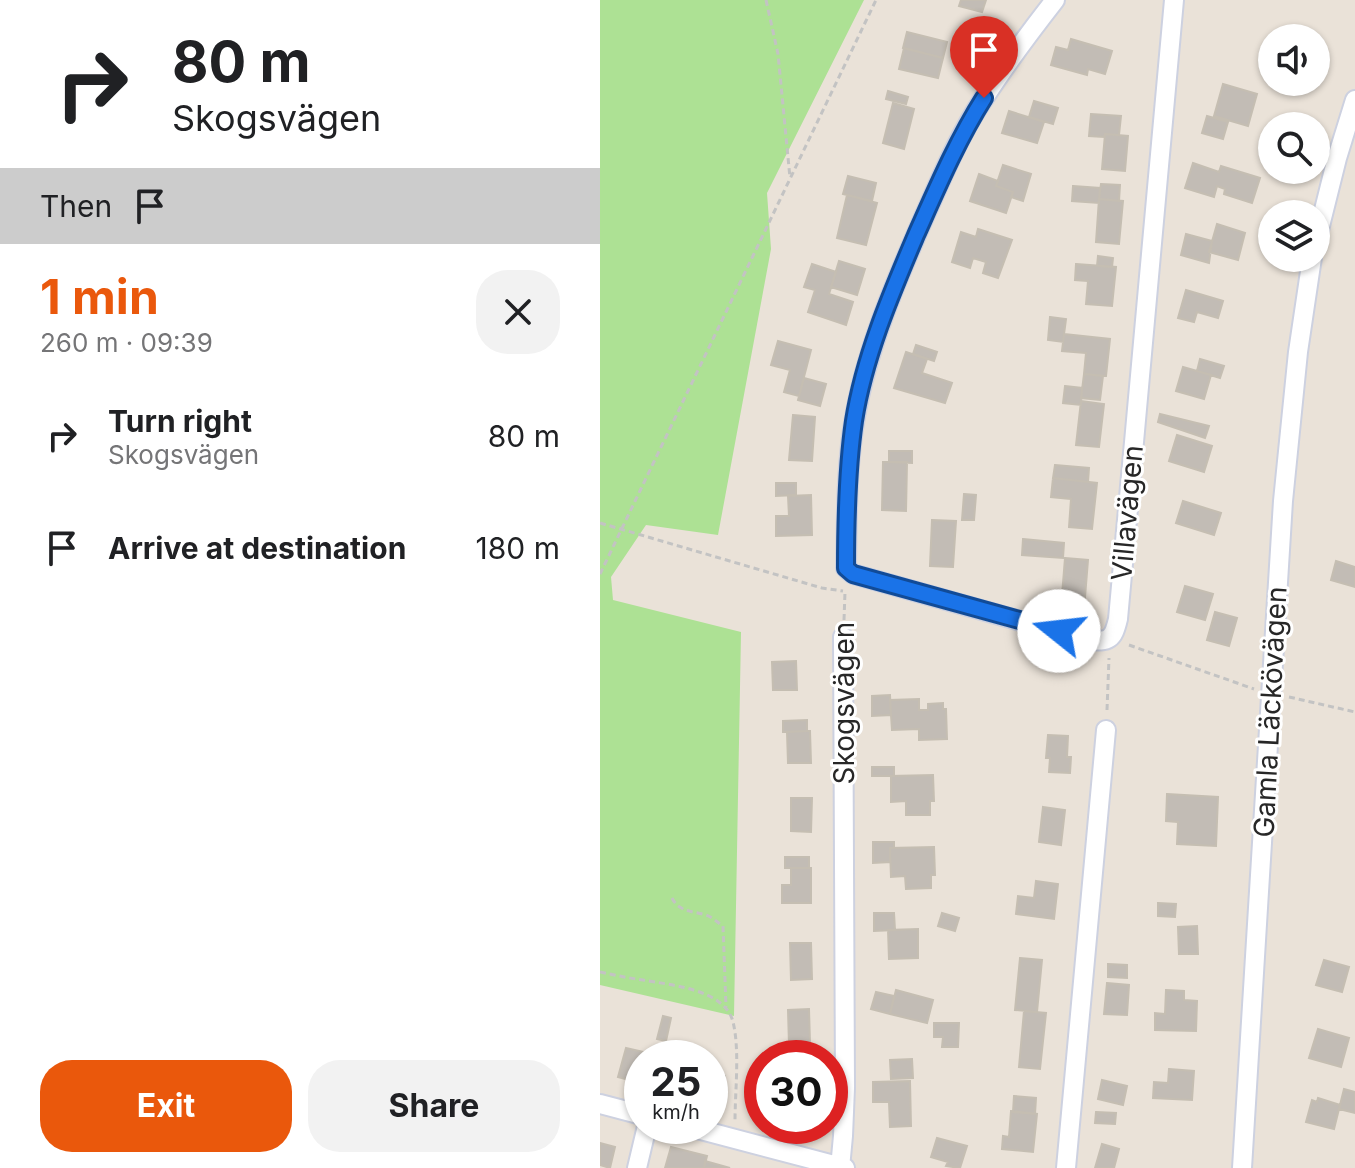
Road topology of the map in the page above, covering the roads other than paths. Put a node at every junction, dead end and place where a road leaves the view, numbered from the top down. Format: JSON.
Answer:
{"nodes":[{"id":1,"x":1055,"y":0,"type":"edge"},
{"id":2,"x":1174,"y":0,"type":"edge"},
{"id":3,"x":1355,"y":100,"type":"edge"},
{"id":4,"x":1326,"y":200,"type":"edge"},
{"id":5,"x":1310,"y":272,"type":"edge"},
{"id":6,"x":843,"y":637,"type":"road end"},
{"id":7,"x":1106,"y":730,"type":"road end"},
{"id":8,"x":600,"y":1104,"type":"edge"},
{"id":9,"x":624,"y":1110,"type":"edge"},
{"id":10,"x":728,"y":1136,"type":"edge"},
{"id":11,"x":643,"y":1144,"type":"edge"},
{"id":12,"x":637,"y":1168,"type":"edge"},
{"id":13,"x":842,"y":1168,"type":"edge"},
{"id":14,"x":1066,"y":1168,"type":"edge"},
{"id":15,"x":1242,"y":1168,"type":"edge"}],
"edges":[{"from":1,"to":2,"type":"street","name":"Villavägen"},
{"from":3,"to":4,"type":"street"},
{"from":5,"to":15,"type":"street","name":"Gamla Läckövägen"},
{"from":6,"to":13,"type":"street","name":"Skogsvägen"},
{"from":7,"to":14,"type":"street"},
{"from":8,"to":9,"type":"street"},
{"from":10,"to":13,"type":"street"},
{"from":11,"to":12,"type":"street"}]}
